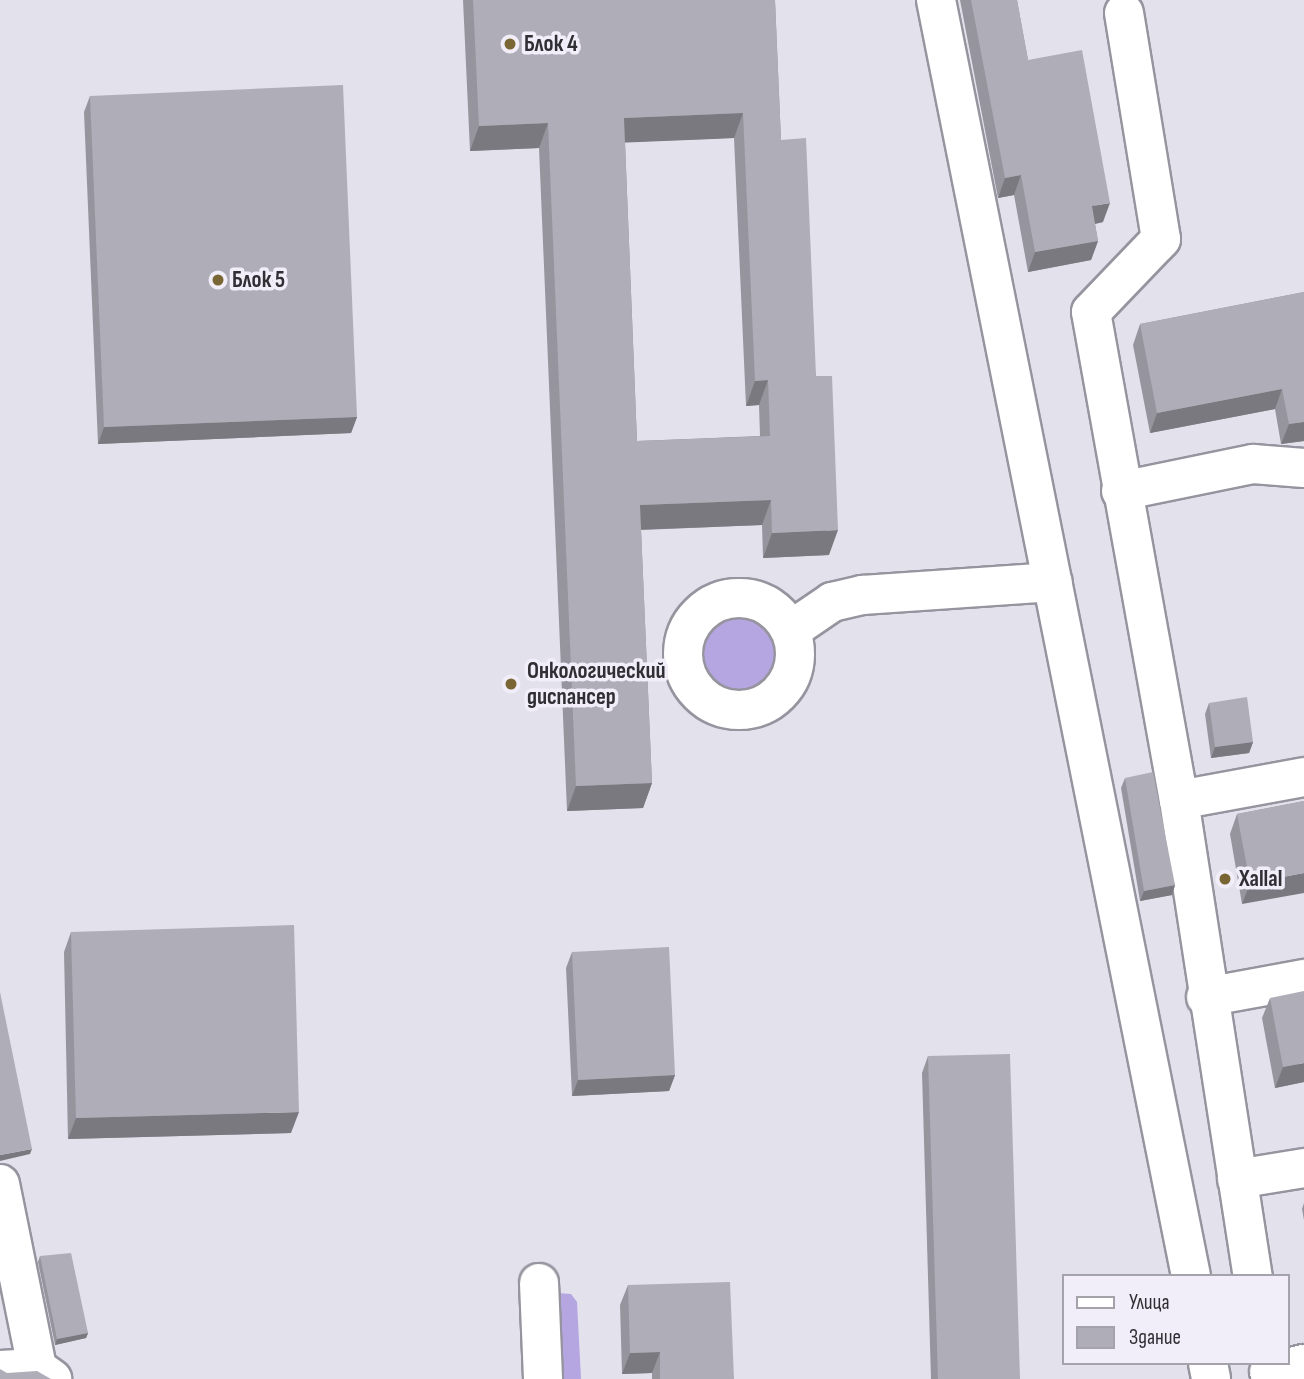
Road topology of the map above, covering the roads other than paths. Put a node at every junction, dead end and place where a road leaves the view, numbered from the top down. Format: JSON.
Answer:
{"nodes":[{"id":1,"x":936,"y":0,"type":"edge"},
{"id":2,"x":1124,"y":13,"type":"dead end"},
{"id":3,"x":1304,"y":468,"type":"edge"},
{"id":4,"x":1121,"y":491,"type":"junction"},
{"id":5,"x":1053,"y":582,"type":"junction"},
{"id":6,"x":791,"y":630,"type":"dead end"},
{"id":7,"x":1304,"y":777,"type":"edge"},
{"id":8,"x":1179,"y":800,"type":"junction"},
{"id":9,"x":1304,"y":979,"type":"edge"},
{"id":10,"x":1206,"y":997,"type":"junction"},
{"id":11,"x":1304,"y":1168,"type":"edge"},
{"id":12,"x":1237,"y":1179,"type":"junction"},
{"id":13,"x":0,"y":1184,"type":"edge"},
{"id":14,"x":1191,"y":1274,"type":"edge"},
{"id":15,"x":1253,"y":1274,"type":"edge"},
{"id":16,"x":539,"y":1283,"type":"dead end"},
{"id":17,"x":29,"y":1372,"type":"edge"},
{"id":18,"x":543,"y":1379,"type":"edge"}],
"edges":[{"from":1,"to":5,"type":"street"},
{"from":2,"to":4,"type":"street"},
{"from":3,"to":4,"type":"street"},
{"from":4,"to":8,"type":"street"},
{"from":5,"to":6,"type":"street"},
{"from":5,"to":14,"type":"street"},
{"from":7,"to":8,"type":"street"},
{"from":8,"to":10,"type":"street"},
{"from":9,"to":10,"type":"street"},
{"from":10,"to":12,"type":"street"},
{"from":11,"to":12,"type":"street"},
{"from":12,"to":15,"type":"street"},
{"from":13,"to":17,"type":"street"},
{"from":16,"to":18,"type":"street"}]}
